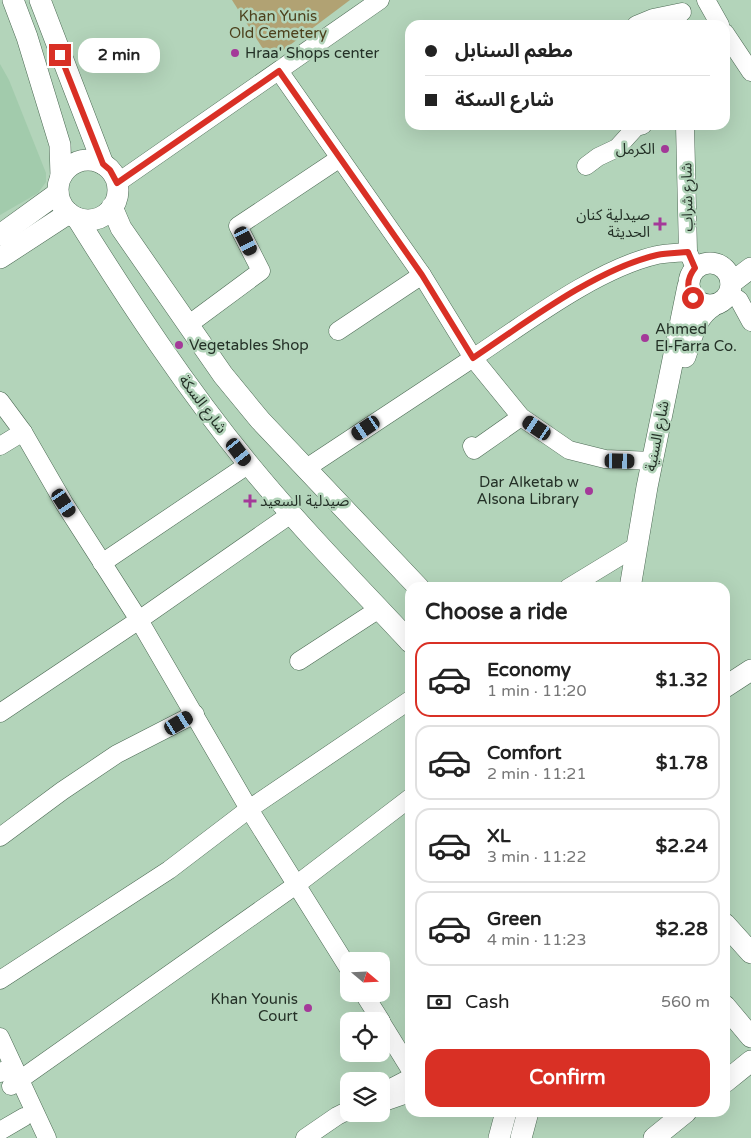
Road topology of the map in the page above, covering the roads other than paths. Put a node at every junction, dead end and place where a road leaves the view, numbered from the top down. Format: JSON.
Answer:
{"nodes":[{"id":1,"x":13,"y":0,"type":"edge"},
{"id":2,"x":40,"y":0,"type":"edge"},
{"id":3,"x":380,"y":0,"type":"edge"},
{"id":4,"x":393,"y":0,"type":"edge"},
{"id":5,"x":706,"y":0,"type":"edge"},
{"id":6,"x":682,"y":12,"type":"edge"},
{"id":7,"x":648,"y":20,"type":"edge"},
{"id":8,"x":717,"y":20,"type":"edge"},
{"id":9,"x":730,"y":40,"type":"edge"},
{"id":10,"x":751,"y":72,"type":"edge"},
{"id":11,"x":282,"y":75,"type":"junction"},
{"id":12,"x":634,"y":130,"type":"edge"},
{"id":13,"x":685,"y":130,"type":"edge"},
{"id":14,"x":340,"y":158,"type":"junction"},
{"id":15,"x":103,"y":164,"type":"junction"},
{"id":16,"x":586,"y":166,"type":"dead end"},
{"id":17,"x":117,"y":183,"type":"junction"},
{"id":18,"x":60,"y":184,"type":"junction"},
{"id":19,"x":112,"y":207,"type":"junction"},
{"id":20,"x":73,"y":215,"type":"junction"},
{"id":21,"x":0,"y":235,"type":"edge"},
{"id":22,"x":0,"y":258,"type":"edge"},
{"id":23,"x":751,"y":268,"type":"edge"},
{"id":24,"x":690,"y":269,"type":"junction"},
{"id":25,"x":422,"y":275,"type":"junction"},
{"id":26,"x":730,"y":288,"type":"junction"},
{"id":27,"x":712,"y":306,"type":"junction"},
{"id":28,"x":751,"y":322,"type":"edge"},
{"id":29,"x":188,"y":325,"type":"junction"},
{"id":30,"x":338,"y":331,"type":"dead end"},
{"id":31,"x":473,"y":358,"type":"junction"},
{"id":32,"x":0,"y":401,"type":"edge"},
{"id":33,"x":521,"y":418,"type":"junction"},
{"id":34,"x":23,"y":432,"type":"junction"},
{"id":35,"x":0,"y":446,"type":"edge"},
{"id":36,"x":472,"y":446,"type":"dead end"},
{"id":37,"x":652,"y":461,"type":"junction"},
{"id":38,"x":249,"y":464,"type":"junction"},
{"id":39,"x":305,"y":469,"type":"junction"},
{"id":40,"x":291,"y":514,"type":"junction"},
{"id":41,"x":637,"y":546,"type":"junction"},
{"id":42,"x":102,"y":563,"type":"junction"},
{"id":43,"x":413,"y":582,"type":"edge"},
{"id":44,"x":578,"y":582,"type":"edge"},
{"id":45,"x":631,"y":582,"type":"edge"},
{"id":46,"x":641,"y":582,"type":"edge"},
{"id":47,"x":379,"y":609,"type":"junction"},
{"id":48,"x":139,"y":620,"type":"junction"},
{"id":49,"x":405,"y":637,"type":"edge"},
{"id":50,"x":299,"y":661,"type":"dead end"},
{"id":51,"x":751,"y":664,"type":"edge"},
{"id":52,"x":751,"y":670,"type":"edge"},
{"id":53,"x":730,"y":677,"type":"edge"},
{"id":54,"x":730,"y":684,"type":"edge"},
{"id":55,"x":405,"y":703,"type":"edge"},
{"id":56,"x":0,"y":713,"type":"edge"},
{"id":57,"x":195,"y":714,"type":"junction"},
{"id":58,"x":405,"y":802,"type":"edge"},
{"id":59,"x":250,"y":809,"type":"junction"},
{"id":60,"x":0,"y":837,"type":"edge"},
{"id":61,"x":296,"y":884,"type":"junction"},
{"id":62,"x":730,"y":930,"type":"edge"},
{"id":63,"x":751,"y":954,"type":"edge"},
{"id":64,"x":340,"y":955,"type":"edge"},
{"id":65,"x":0,"y":980,"type":"edge"},
{"id":66,"x":730,"y":1012,"type":"edge"},
{"id":67,"x":750,"y":1035,"type":"edge"},
{"id":68,"x":390,"y":1036,"type":"edge"},
{"id":69,"x":0,"y":1037,"type":"edge"},
{"id":70,"x":405,"y":1060,"type":"edge"},
{"id":71,"x":751,"y":1061,"type":"edge"},
{"id":72,"x":7,"y":1074,"type":"edge"},
{"id":73,"x":730,"y":1078,"type":"edge"},
{"id":74,"x":405,"y":1081,"type":"edge"},
{"id":75,"x":390,"y":1088,"type":"edge"},
{"id":76,"x":405,"y":1095,"type":"edge"},
{"id":77,"x":390,"y":1101,"type":"edge"},
{"id":78,"x":340,"y":1116,"type":"edge"},
{"id":79,"x":24,"y":1117,"type":"junction"},
{"id":80,"x":505,"y":1117,"type":"edge"},
{"id":81,"x":527,"y":1117,"type":"edge"},
{"id":82,"x":680,"y":1117,"type":"edge"},
{"id":83,"x":347,"y":1122,"type":"edge"},
{"id":84,"x":0,"y":1132,"type":"edge"},
{"id":85,"x":35,"y":1138,"type":"edge"},
{"id":86,"x":47,"y":1138,"type":"edge"},
{"id":87,"x":305,"y":1138,"type":"edge"},
{"id":88,"x":324,"y":1138,"type":"edge"},
{"id":89,"x":499,"y":1138,"type":"edge"},
{"id":90,"x":521,"y":1138,"type":"edge"},
{"id":91,"x":654,"y":1138,"type":"edge"}],
"edges":[{"from":1,"to":18,"type":"main road"},
{"from":2,"to":15,"type":"main road"},
{"from":3,"to":11,"type":"street"},
{"from":4,"to":11,"type":"street"},
{"from":5,"to":8,"type":"street"},
{"from":6,"to":7,"type":"street"},
{"from":9,"to":10,"type":"street"},
{"from":11,"to":14,"type":"street"},
{"from":11,"to":17,"type":"street"},
{"from":12,"to":16,"type":"street"},
{"from":13,"to":24,"type":"street","name":"شارع شراب"},
{"from":14,"to":25,"type":"street"},
{"from":14,"to":29,"type":"street"},
{"from":15,"to":17,"type":"main road"},
{"from":15,"to":18,"type":"main road"},
{"from":17,"to":19,"type":"main road"},
{"from":18,"to":20,"type":"main road"},
{"from":18,"to":21,"type":"main road"},
{"from":19,"to":20,"type":"main road"},
{"from":19,"to":29,"type":"main road"},
{"from":20,"to":22,"type":"main road"},
{"from":20,"to":38,"type":"main road","name":"شارع السكة"},
{"from":23,"to":26,"type":"main road","name":"شارع السنية"},
{"from":24,"to":26,"type":"main road"},
{"from":24,"to":27,"type":"main road"},
{"from":24,"to":31,"type":"street"},
{"from":24,"to":37,"type":"main road","name":"شارع السنية"},
{"from":25,"to":30,"type":"street"},
{"from":25,"to":31,"type":"street"},
{"from":26,"to":27,"type":"main road","name":"شارع السنية"},
{"from":26,"to":28,"type":"street"},
{"from":27,"to":46,"type":"main road","name":"شارع السنية"},
{"from":29,"to":39,"type":"main road"},
{"from":31,"to":33,"type":"street"},
{"from":31,"to":39,"type":"street"},
{"from":32,"to":34,"type":"street"},
{"from":33,"to":36,"type":"street"},
{"from":33,"to":37,"type":"street"},
{"from":34,"to":35,"type":"street"},
{"from":34,"to":42,"type":"street"},
{"from":37,"to":41,"type":"main road","name":"شارع السنية"},
{"from":38,"to":40,"type":"main road","name":"شارع السكة"},
{"from":38,"to":42,"type":"street"},
{"from":39,"to":43,"type":"main road"},
{"from":40,"to":47,"type":"main road","name":"شارع السكة"},
{"from":40,"to":48,"type":"street"},
{"from":41,"to":44,"type":"street"},
{"from":41,"to":45,"type":"main road","name":"شارع السنية"},
{"from":42,"to":48,"type":"street"},
{"from":47,"to":49,"type":"main road","name":"شارع السكة"},
{"from":47,"to":50,"type":"street"},
{"from":48,"to":56,"type":"street"},
{"from":48,"to":57,"type":"street"},
{"from":51,"to":53,"type":"main road"},
{"from":52,"to":54,"type":"main road"},
{"from":55,"to":59,"type":"street"},
{"from":57,"to":59,"type":"street"},
{"from":57,"to":60,"type":"street"},
{"from":58,"to":61,"type":"street"},
{"from":59,"to":61,"type":"street"},
{"from":59,"to":65,"type":"street"},
{"from":61,"to":64,"type":"street"},
{"from":61,"to":72,"type":"street"},
{"from":62,"to":63,"type":"main road"},
{"from":66,"to":67,"type":"main road"},
{"from":68,"to":70,"type":"street"},
{"from":69,"to":72,"type":"street"},
{"from":71,"to":73,"type":"main road"},
{"from":72,"to":79,"type":"street"},
{"from":72,"to":86,"type":"street"},
{"from":74,"to":75,"type":"street"},
{"from":76,"to":77,"type":"street"},
{"from":78,"to":87,"type":"street"},
{"from":79,"to":84,"type":"street"},
{"from":79,"to":85,"type":"street"},
{"from":80,"to":89,"type":"main road"},
{"from":81,"to":90,"type":"main road"},
{"from":82,"to":91,"type":"main road"},
{"from":83,"to":88,"type":"street"}]}
